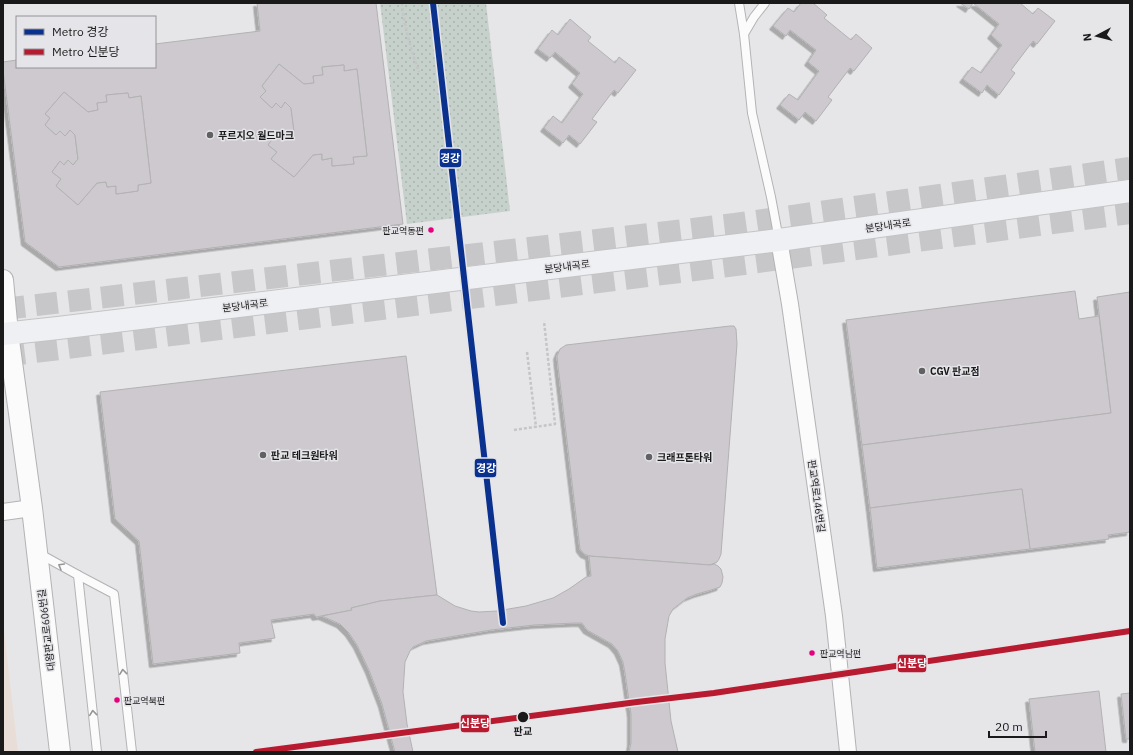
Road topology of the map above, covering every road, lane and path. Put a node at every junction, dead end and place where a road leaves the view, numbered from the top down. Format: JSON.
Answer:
{"nodes":[{"id":1,"x":402,"y":3,"type":"edge"},
{"id":2,"x":739,"y":3,"type":"edge"},
{"id":3,"x":766,"y":3,"type":"edge"},
{"id":4,"x":744,"y":34,"type":"junction"},
{"id":5,"x":419,"y":72,"type":"dead end"},
{"id":6,"x":1130,"y":191,"type":"edge"},
{"id":7,"x":779,"y":240,"type":"junction"},
{"id":8,"x":3,"y":280,"type":"edge"},
{"id":9,"x":544,"y":321,"type":"dead end"},
{"id":10,"x":6,"y":333,"type":"edge"},
{"id":11,"x":527,"y":352,"type":"dead end"},
{"id":12,"x":536,"y":427,"type":"junction"},
{"id":13,"x":514,"y":430,"type":"dead end"},
{"id":14,"x":32,"y":508,"type":"junction"},
{"id":15,"x":3,"y":512,"type":"edge"},
{"id":16,"x":37,"y":552,"type":"junction"},
{"id":17,"x":78,"y":576,"type":"junction"},
{"id":18,"x":60,"y":752,"type":"edge"},
{"id":19,"x":97,"y":752,"type":"edge"},
{"id":20,"x":132,"y":752,"type":"edge"},
{"id":21,"x":848,"y":752,"type":"edge"}],
"edges":[{"from":1,"to":5,"type":"path"},
{"from":2,"to":4,"type":"lane"},
{"from":3,"to":4,"type":"lane"},
{"from":4,"to":7,"type":"lane"},
{"from":6,"to":7,"type":"main road","name":"분당내곡로"},
{"from":7,"to":10,"type":"main road","name":"분당내곡로"},
{"from":7,"to":21,"type":"street","name":"판교역로146번길"},
{"from":8,"to":10,"type":"street","name":"대왕판교로606번길"},
{"from":9,"to":12,"type":"path"},
{"from":10,"to":14,"type":"street","name":"대왕판교로606번길"},
{"from":11,"to":12,"type":"path"},
{"from":12,"to":13,"type":"path"},
{"from":14,"to":15,"type":"street"},
{"from":14,"to":16,"type":"street","name":"대왕판교로606번길"},
{"from":17,"to":16,"type":"lane","one_way":true},
{"from":16,"to":18,"type":"street","name":"대왕판교로606번길"},
{"from":19,"to":17,"type":"lane","one_way":true},
{"from":20,"to":17,"type":"lane","one_way":true}]}
